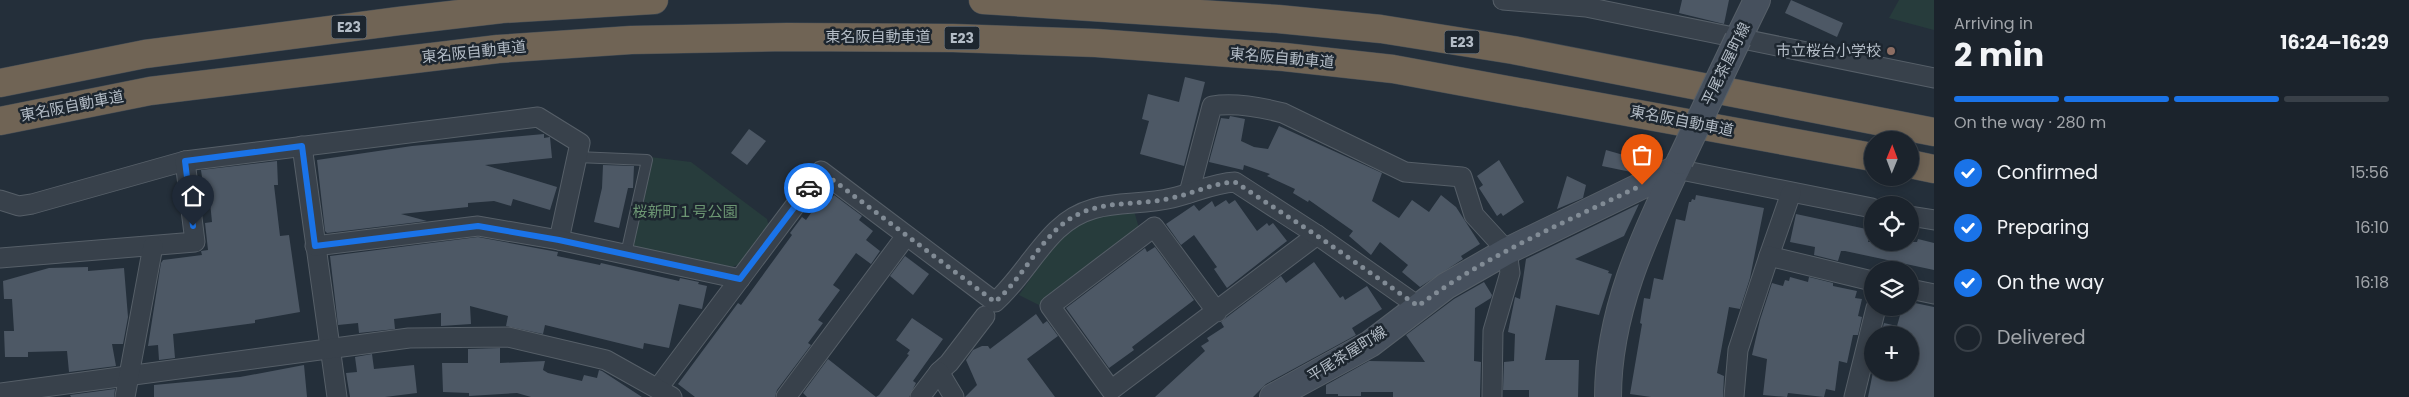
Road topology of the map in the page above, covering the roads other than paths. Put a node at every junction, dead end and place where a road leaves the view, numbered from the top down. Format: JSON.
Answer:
{"nodes":[{"id":1,"x":654,"y":0,"type":"edge"},
{"id":2,"x":983,"y":0,"type":"edge"},
{"id":3,"x":1503,"y":0,"type":"edge"},
{"id":4,"x":1757,"y":0,"type":"edge"},
{"id":5,"x":1587,"y":4,"type":"edge"},
{"id":6,"x":1738,"y":39,"type":"junction"},
{"id":7,"x":1934,"y":78,"type":"edge"},
{"id":8,"x":0,"y":83,"type":"edge"},
{"id":9,"x":0,"y":121,"type":"edge"},
{"id":10,"x":1934,"y":132,"type":"edge"},
{"id":11,"x":302,"y":146,"type":"junction"},
{"id":12,"x":1864,"y":156,"type":"edge"},
{"id":13,"x":577,"y":157,"type":"junction"},
{"id":14,"x":185,"y":161,"type":"junction"},
{"id":15,"x":1678,"y":165,"type":"junction"},
{"id":16,"x":1919,"y":166,"type":"edge"},
{"id":17,"x":1934,"y":169,"type":"edge"},
{"id":18,"x":1189,"y":193,"type":"junction"},
{"id":19,"x":1791,"y":193,"type":"junction"},
{"id":20,"x":0,"y":200,"type":"edge"},
{"id":21,"x":1864,"y":207,"type":"edge"},
{"id":22,"x":1919,"y":218,"type":"edge"},
{"id":23,"x":1934,"y":220,"type":"edge"},
{"id":24,"x":1316,"y":235,"type":"junction"},
{"id":25,"x":906,"y":236,"type":"junction"},
{"id":26,"x":559,"y":240,"type":"junction"},
{"id":27,"x":154,"y":246,"type":"junction"},
{"id":28,"x":315,"y":246,"type":"junction"},
{"id":29,"x":1507,"y":251,"type":"junction"},
{"id":30,"x":626,"y":254,"type":"junction"},
{"id":31,"x":1769,"y":256,"type":"junction"},
{"id":32,"x":0,"y":258,"type":"edge"},
{"id":33,"x":1864,"y":278,"type":"edge"},
{"id":34,"x":740,"y":279,"type":"junction"},
{"id":35,"x":1919,"y":291,"type":"edge"},
{"id":36,"x":1934,"y":294,"type":"edge"},
{"id":37,"x":1418,"y":306,"type":"junction"},
{"id":38,"x":1217,"y":312,"type":"junction"},
{"id":39,"x":985,"y":316,"type":"dead end"},
{"id":40,"x":1874,"y":316,"type":"edge"},
{"id":41,"x":331,"y":349,"type":"junction"},
{"id":42,"x":939,"y":372,"type":"junction"},
{"id":43,"x":129,"y":375,"type":"junction"},
{"id":44,"x":665,"y":392,"type":"edge"},
{"id":45,"x":0,"y":393,"type":"edge"},
{"id":46,"x":125,"y":397,"type":"edge"},
{"id":47,"x":337,"y":397,"type":"edge"},
{"id":48,"x":786,"y":397,"type":"edge"},
{"id":49,"x":920,"y":397,"type":"edge"},
{"id":50,"x":954,"y":397,"type":"edge"},
{"id":51,"x":1273,"y":397,"type":"edge"},
{"id":52,"x":1492,"y":397,"type":"edge"},
{"id":53,"x":1608,"y":397,"type":"edge"},
{"id":54,"x":1734,"y":397,"type":"edge"},
{"id":55,"x":1854,"y":397,"type":"edge"}],
"edges":[{"from":1,"to":8,"type":"highway","number":"E23"},
{"from":2,"to":10,"type":"highway","number":"E23"},
{"from":3,"to":5,"type":"street"},
{"from":4,"to":6,"type":"main road","name":"平尾茶屋町線"},
{"from":5,"to":6,"type":"street"},
{"from":6,"to":7,"type":"street"},
{"from":6,"to":15,"type":"main road","name":"平尾茶屋町線","bridge":true},
{"from":9,"to":12,"type":"highway","name":"東名阪自動車道","number":"E23"},
{"from":11,"to":13,"type":"street"},
{"from":11,"to":14,"type":"street"},
{"from":11,"to":28,"type":"street"},
{"from":13,"to":26,"type":"street"},
{"from":13,"to":30,"type":"lane"},
{"from":14,"to":20,"type":"street"},
{"from":14,"to":27,"type":"street"},
{"from":15,"to":19,"type":"street"},
{"from":15,"to":29,"type":"main road","name":"平尾茶屋町線"},
{"from":15,"to":53,"type":"main road"},
{"from":16,"to":17,"type":"highway"},
{"from":18,"to":24,"type":"street"},
{"from":18,"to":25,"type":"street"},
{"from":18,"to":29,"type":"street"},
{"from":19,"to":21,"type":"street"},
{"from":19,"to":31,"type":"street"},
{"from":22,"to":23,"type":"street"},
{"from":24,"to":37,"type":"street"},
{"from":24,"to":38,"type":"street"},
{"from":25,"to":34,"type":"street"},
{"from":25,"to":48,"type":"street"},
{"from":26,"to":28,"type":"street"},
{"from":26,"to":30,"type":"street"},
{"from":27,"to":32,"type":"street"},
{"from":27,"to":43,"type":"street"},
{"from":28,"to":41,"type":"street"},
{"from":29,"to":37,"type":"main road","name":"平尾茶屋町線"},
{"from":29,"to":52,"type":"street"},
{"from":30,"to":34,"type":"street"},
{"from":31,"to":33,"type":"street"},
{"from":31,"to":54,"type":"street"},
{"from":34,"to":44,"type":"street"},
{"from":35,"to":36,"type":"street"},
{"from":37,"to":51,"type":"main road","name":"平尾茶屋町線"},
{"from":38,"to":38,"type":"street"},
{"from":39,"to":42,"type":"street"},
{"from":40,"to":55,"type":"street"},
{"from":41,"to":43,"type":"street"},
{"from":41,"to":44,"type":"street"},
{"from":41,"to":47,"type":"street"},
{"from":42,"to":49,"type":"street"},
{"from":42,"to":50,"type":"street"},
{"from":43,"to":45,"type":"street"},
{"from":43,"to":46,"type":"street"}]}
